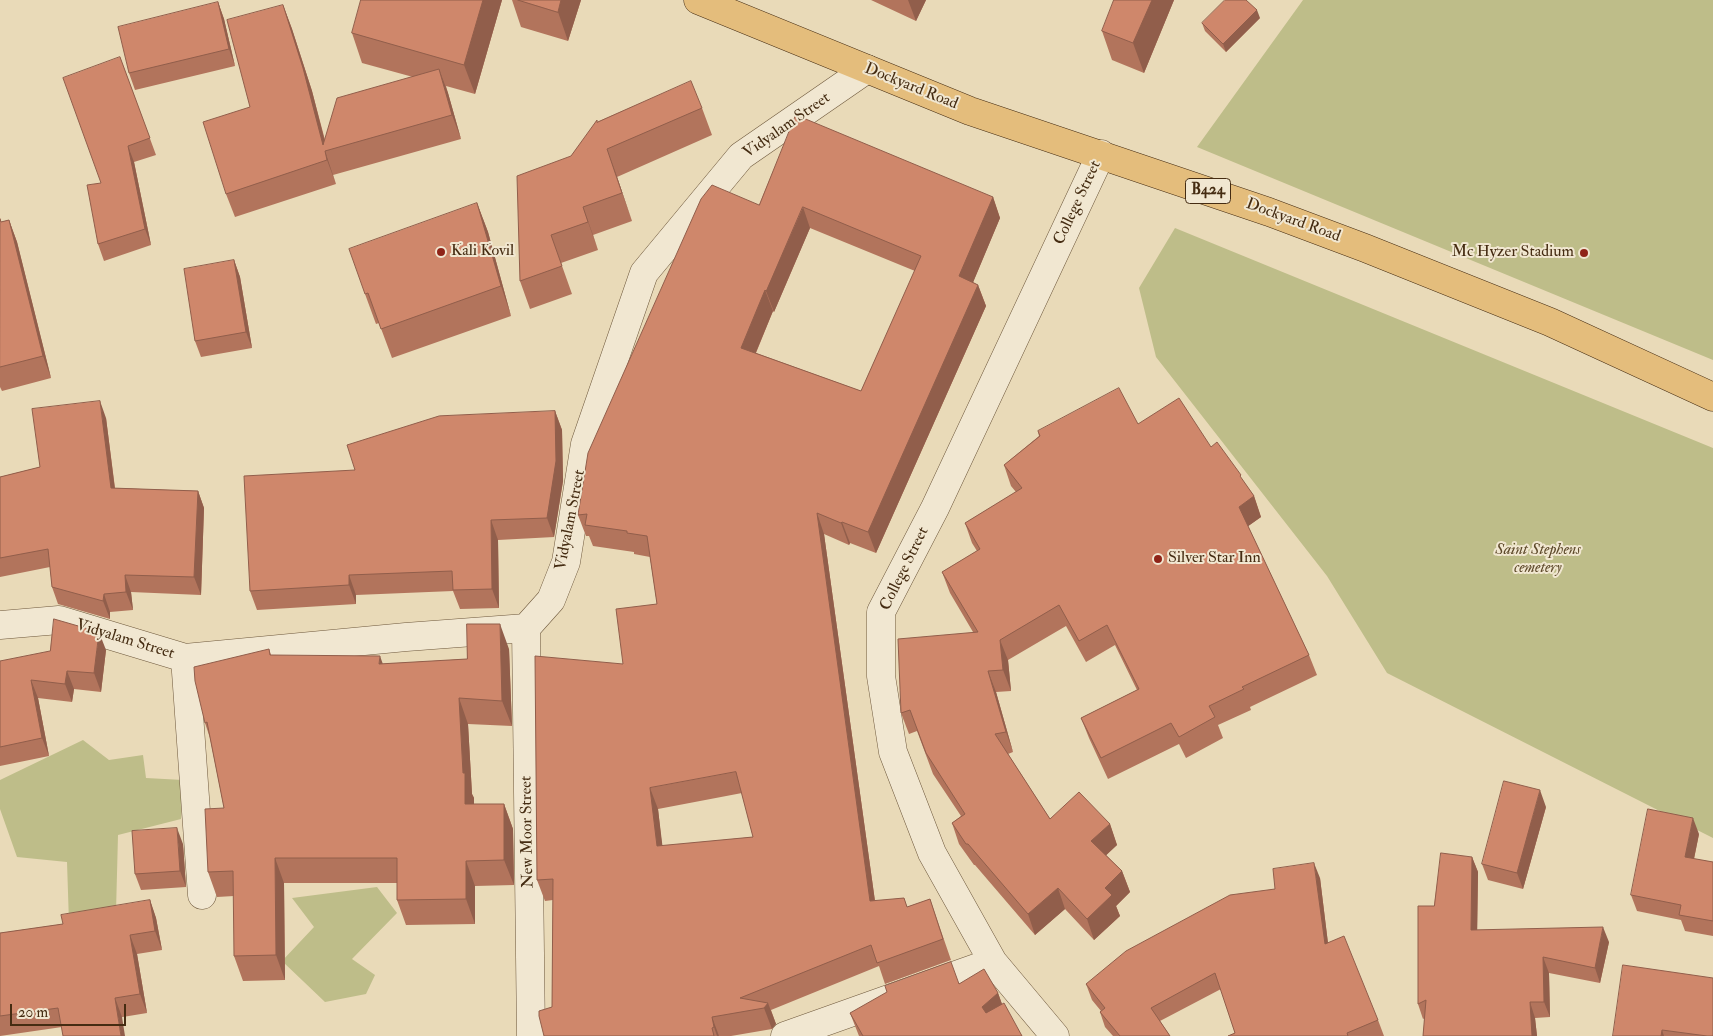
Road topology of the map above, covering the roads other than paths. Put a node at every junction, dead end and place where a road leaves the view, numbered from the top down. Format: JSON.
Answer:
{"nodes":[{"id":1,"x":698,"y":0,"type":"edge"},
{"id":2,"x":867,"y":69,"type":"junction"},
{"id":3,"x":1101,"y":154,"type":"junction"},
{"id":4,"x":1713,"y":396,"type":"edge"},
{"id":5,"x":0,"y":626,"type":"edge"},
{"id":6,"x":526,"y":628,"type":"junction"},
{"id":7,"x":185,"y":658,"type":"junction"},
{"id":8,"x":202,"y":895,"type":"dead end"},
{"id":9,"x":993,"y":962,"type":"junction"},
{"id":10,"x":531,"y":1036,"type":"edge"},
{"id":11,"x":785,"y":1036,"type":"edge"},
{"id":12,"x":1055,"y":1036,"type":"edge"}],
"edges":[{"from":1,"to":2,"type":"main road","name":"Dockyard Road","number":"B424"},
{"from":2,"to":3,"type":"main road","name":"Dockyard Road","number":"B424"},
{"from":2,"to":6,"type":"street","name":"Vidyalam Street"},
{"from":3,"to":4,"type":"main road","name":"Dockyard Road","number":"B424"},
{"from":3,"to":9,"type":"street","name":"College Street"},
{"from":5,"to":7,"type":"street","name":"Vidyalam Street"},
{"from":6,"to":7,"type":"street","name":"Vidyalam Street"},
{"from":6,"to":10,"type":"street","name":"New Moor Street"},
{"from":7,"to":8,"type":"street"},
{"from":9,"to":11,"type":"street"},
{"from":9,"to":12,"type":"street","name":"College Street"}]}
